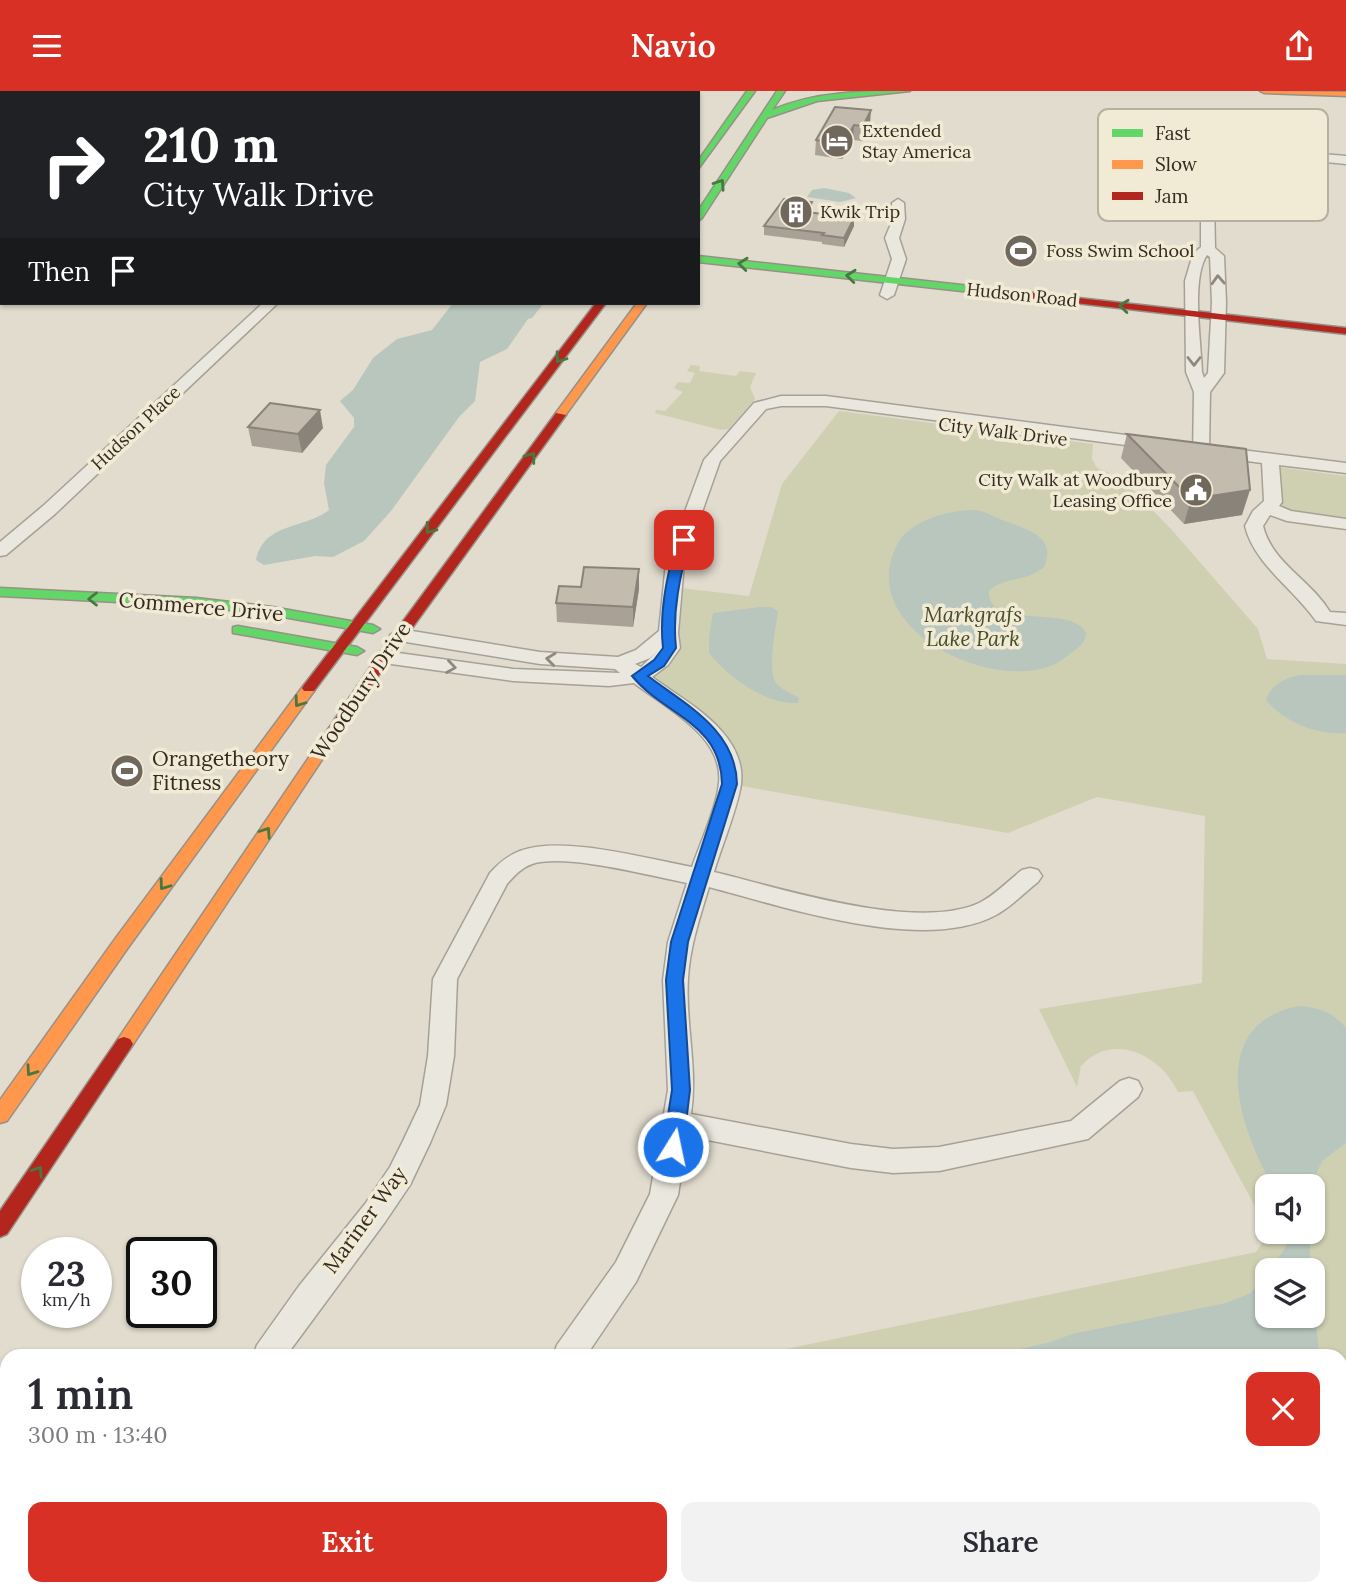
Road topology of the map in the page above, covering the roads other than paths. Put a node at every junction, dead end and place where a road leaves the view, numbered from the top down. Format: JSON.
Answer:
{"nodes":[{"id":1,"x":751,"y":91,"type":"edge"},
{"id":2,"x":778,"y":91,"type":"edge"},
{"id":3,"x":904,"y":91,"type":"edge"},
{"id":4,"x":1264,"y":91,"type":"edge"},
{"id":5,"x":1346,"y":95,"type":"edge"},
{"id":6,"x":766,"y":116,"type":"junction"},
{"id":7,"x":1328,"y":158,"type":"edge"},
{"id":8,"x":1346,"y":160,"type":"edge"},
{"id":9,"x":700,"y":164,"type":"edge"},
{"id":10,"x":898,"y":203,"type":"dead end"},
{"id":11,"x":700,"y":215,"type":"edge"},
{"id":12,"x":1208,"y":221,"type":"edge"},
{"id":13,"x":1208,"y":249,"type":"junction"},
{"id":14,"x":700,"y":259,"type":"edge"},
{"id":15,"x":700,"y":274,"type":"edge"},
{"id":16,"x":889,"y":288,"type":"junction"},
{"id":17,"x":269,"y":305,"type":"edge"},
{"id":18,"x":599,"y":305,"type":"edge"},
{"id":19,"x":641,"y":305,"type":"edge"},
{"id":20,"x":1193,"y":321,"type":"junction"},
{"id":21,"x":1218,"y":323,"type":"junction"},
{"id":22,"x":1346,"y":331,"type":"edge"},
{"id":23,"x":1346,"y":344,"type":"edge"},
{"id":24,"x":1202,"y":392,"type":"junction"},
{"id":25,"x":1201,"y":453,"type":"junction"},
{"id":26,"x":1270,"y":462,"type":"junction"},
{"id":27,"x":1346,"y":468,"type":"edge"},
{"id":28,"x":1346,"y":475,"type":"edge"},
{"id":29,"x":1268,"y":508,"type":"junction"},
{"id":30,"x":1346,"y":524,"type":"edge"},
{"id":31,"x":0,"y":551,"type":"edge"},
{"id":32,"x":0,"y":592,"type":"edge"},
{"id":33,"x":1346,"y":619,"type":"edge"},
{"id":34,"x":356,"y":626,"type":"junction"},
{"id":35,"x":226,"y":628,"type":"dead end"},
{"id":36,"x":400,"y":635,"type":"junction"},
{"id":37,"x":339,"y":647,"type":"junction"},
{"id":38,"x":384,"y":657,"type":"junction"},
{"id":39,"x":629,"y":669,"type":"junction"},
{"id":40,"x":1030,"y":876,"type":"dead end"},
{"id":41,"x":701,"y":877,"type":"junction"},
{"id":42,"x":1129,"y":1089,"type":"dead end"},
{"id":43,"x":0,"y":1115,"type":"edge"},
{"id":44,"x":678,"y":1123,"type":"junction"},
{"id":45,"x":0,"y":1228,"type":"edge"},
{"id":46,"x":273,"y":1349,"type":"edge"},
{"id":47,"x":573,"y":1349,"type":"edge"}],
"edges":[{"from":1,"to":9,"type":"main road"},
{"from":2,"to":3,"type":"main road"},
{"from":2,"to":6,"type":"main road"},
{"from":3,"to":6,"type":"main road"},
{"from":4,"to":5,"type":"main road"},
{"from":11,"to":6,"type":"main road","one_way":true},
{"from":7,"to":8,"type":"street"},
{"from":10,"to":16,"type":"street"},
{"from":12,"to":13,"type":"street"},
{"from":13,"to":20,"type":"street"},
{"from":21,"to":13,"type":"street","one_way":true},
{"from":16,"to":14,"type":"main road","name":"Hudson Road","one_way":true},
{"from":15,"to":16,"type":"main road","name":"Hudson Road"},
{"from":16,"to":20,"type":"main road","name":"Hudson Road"},
{"from":17,"to":31,"type":"street","name":"Hudson Place"},
{"from":18,"to":34,"type":"main road","name":"Woodbury Drive","one_way":true},
{"from":36,"to":19,"type":"main road","name":"Woodbury Drive","one_way":true},
{"from":20,"to":21,"type":"main road","name":"Hudson Road"},
{"from":20,"to":24,"type":"street","one_way":true},
{"from":21,"to":22,"type":"main road","name":"Hudson Road"},
{"from":21,"to":23,"type":"main road","name":"Hudson Road"},
{"from":21,"to":24,"type":"street"},
{"from":24,"to":25,"type":"street"},
{"from":25,"to":26,"type":"street","name":"City Walk Drive"},
{"from":25,"to":39,"type":"street","name":"City Walk Drive"},
{"from":26,"to":27,"type":"street","name":"City Walk Drive"},
{"from":26,"to":28,"type":"street","name":"City Walk Drive"},
{"from":26,"to":29,"type":"street"},
{"from":29,"to":30,"type":"street"},
{"from":29,"to":33,"type":"street"},
{"from":34,"to":32,"type":"main road","name":"Commerce Drive","one_way":true},
{"from":34,"to":36,"type":"main road","name":"Commerce Drive"},
{"from":34,"to":37,"type":"main road","name":"Woodbury Drive"},
{"from":35,"to":37,"type":"main road","name":"Commerce Drive"},
{"from":36,"to":38,"type":"main road","name":"Woodbury Drive"},
{"from":39,"to":36,"type":"street","one_way":true},
{"from":37,"to":38,"type":"main road","name":"Commerce Drive"},
{"from":37,"to":43,"type":"main road","name":"Woodbury Drive","one_way":true},
{"from":38,"to":39,"type":"street","one_way":true},
{"from":45,"to":38,"type":"main road","name":"Woodbury Drive","one_way":true},
{"from":39,"to":41,"type":"street"},
{"from":40,"to":41,"type":"street","name":"Mariner Way"},
{"from":41,"to":44,"type":"street"},
{"from":41,"to":46,"type":"street","name":"Mariner Way"},
{"from":42,"to":44,"type":"street"},
{"from":44,"to":47,"type":"street"}]}
